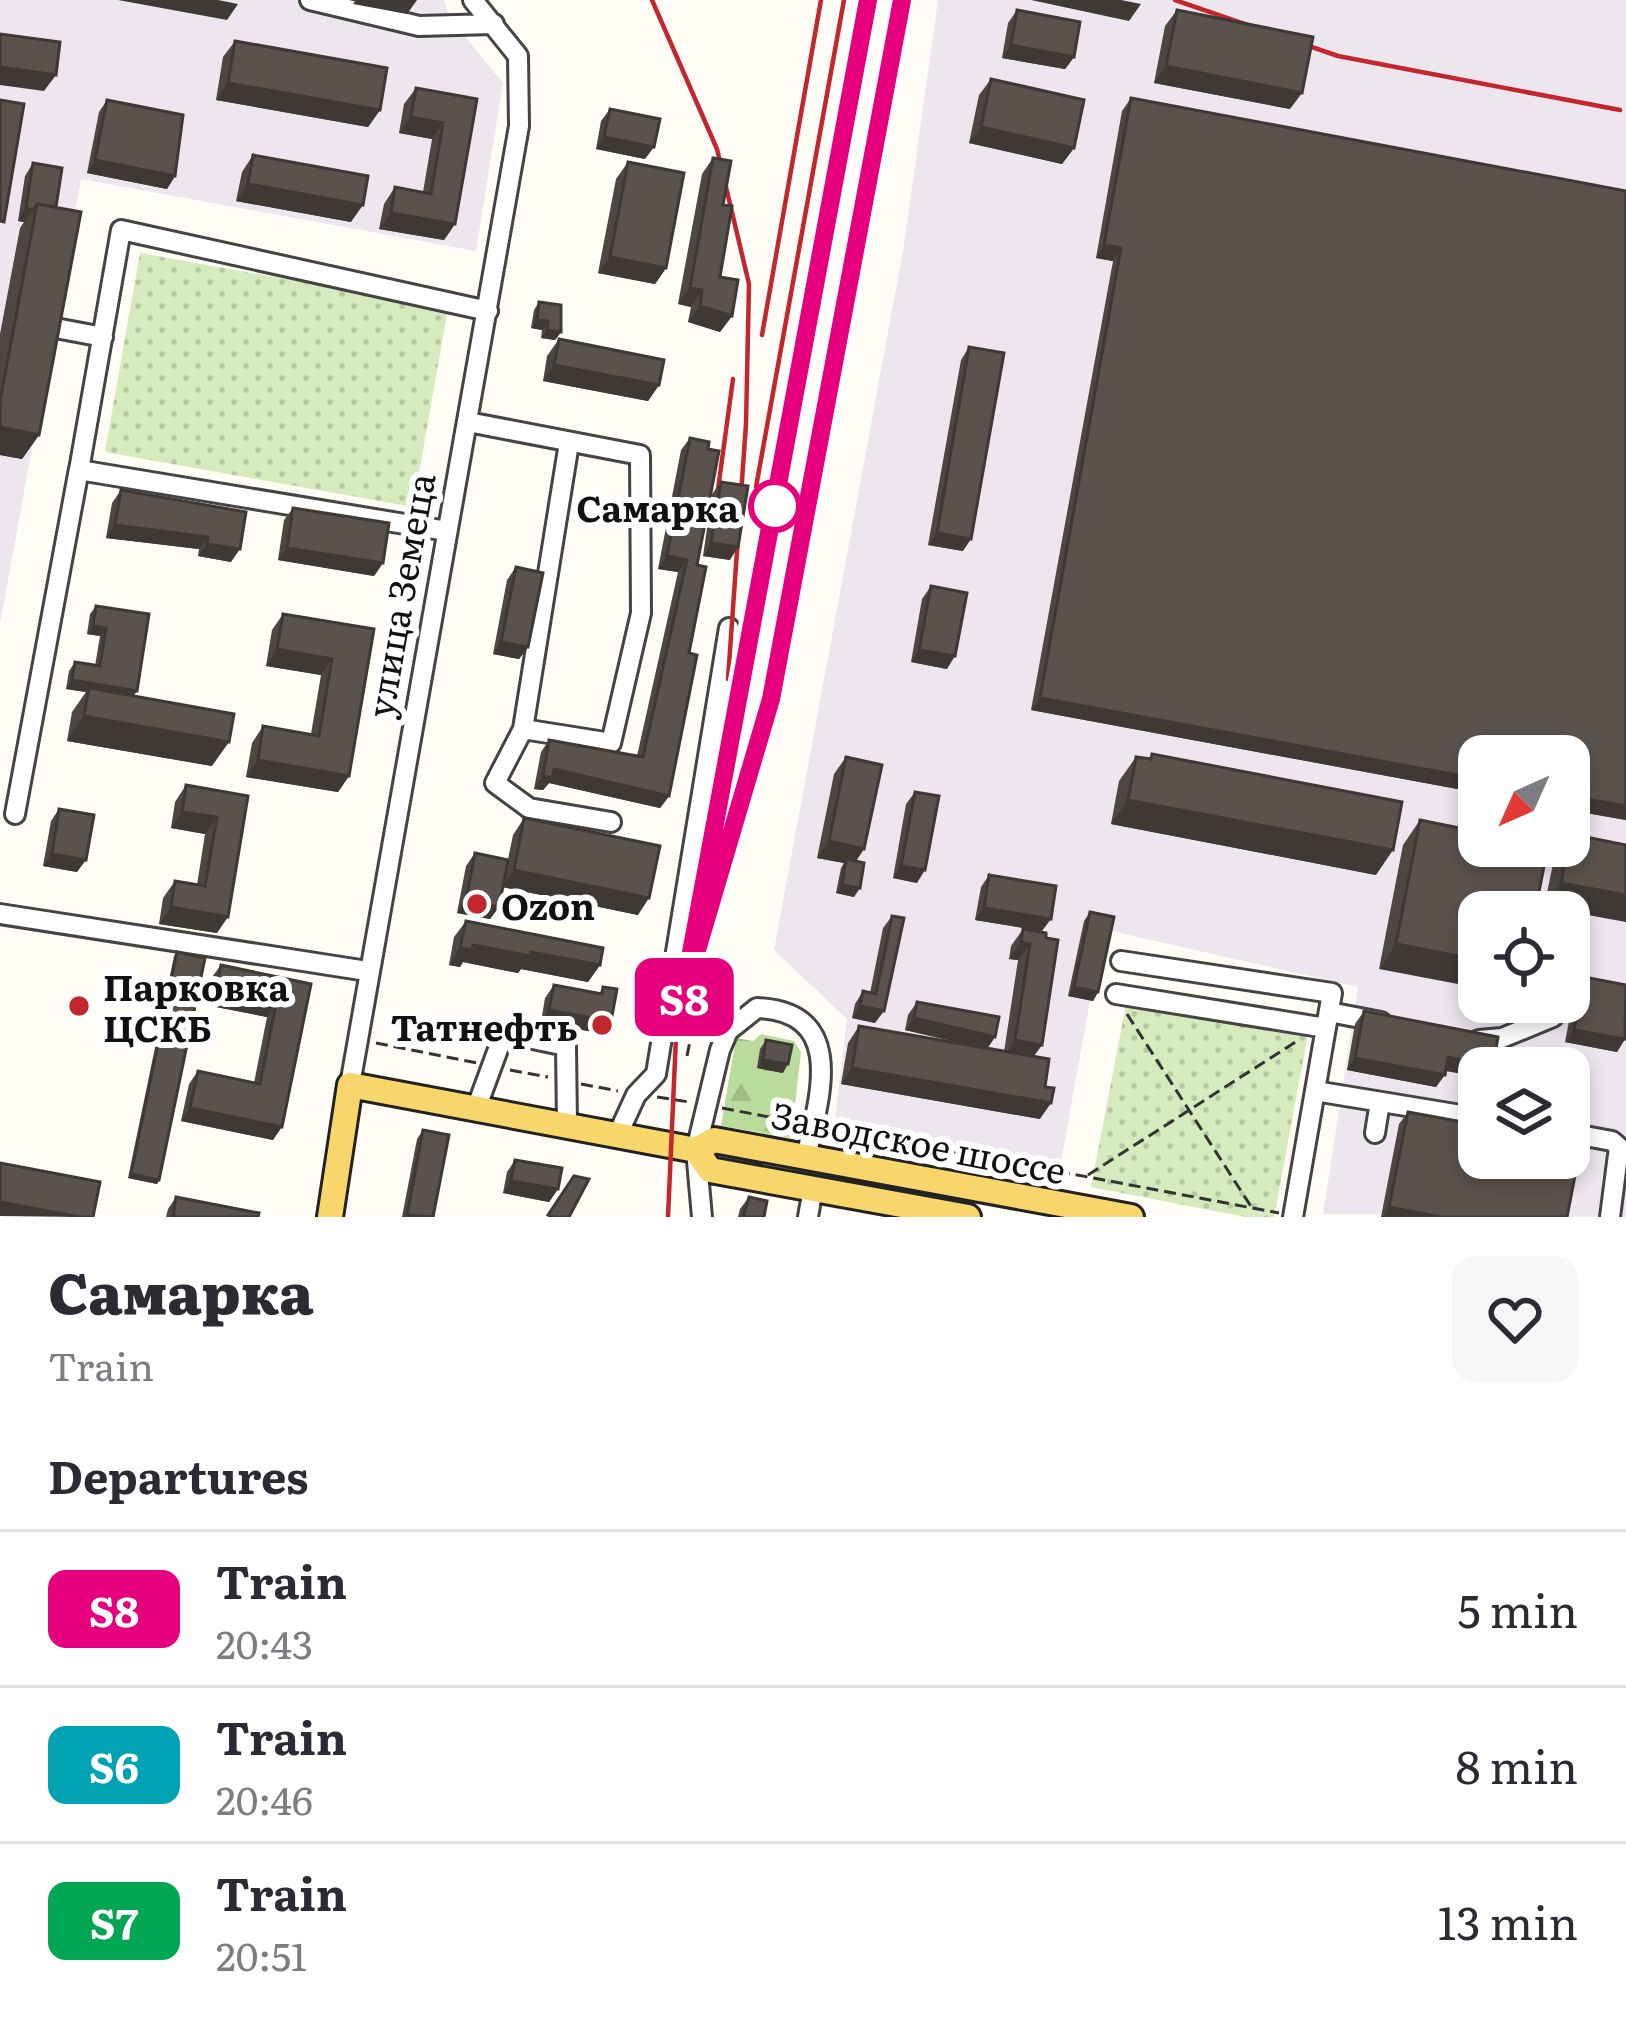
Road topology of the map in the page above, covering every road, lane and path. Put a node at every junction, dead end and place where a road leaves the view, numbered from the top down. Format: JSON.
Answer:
{"nodes":[{"id":1,"x":310,"y":0,"type":"edge"},
{"id":2,"x":473,"y":0,"type":"edge"},
{"id":3,"x":494,"y":24,"type":"junction"},
{"id":4,"x":488,"y":311,"type":"junction"},
{"id":5,"x":45,"y":326,"type":"edge"},
{"id":6,"x":103,"y":337,"type":"junction"},
{"id":7,"x":468,"y":422,"type":"junction"},
{"id":8,"x":569,"y":443,"type":"junction"},
{"id":9,"x":79,"y":469,"type":"junction"},
{"id":10,"x":447,"y":531,"type":"junction"},
{"id":11,"x":729,"y":628,"type":"dead end"},
{"id":12,"x":523,"y":729,"type":"junction"},
{"id":13,"x":15,"y":814,"type":"dead end"},
{"id":14,"x":611,"y":822,"type":"dead end"},
{"id":15,"x":0,"y":914,"type":"edge"},
{"id":16,"x":141,"y":940,"type":"junction"},
{"id":17,"x":1121,"y":961,"type":"dead end"},
{"id":18,"x":136,"y":963,"type":"dead end"},
{"id":19,"x":367,"y":971,"type":"junction"},
{"id":20,"x":1115,"y":994,"type":"dead end"},
{"id":21,"x":697,"y":1006,"type":"dead end"},
{"id":22,"x":1127,"y":1016,"type":"dead end"},
{"id":23,"x":1324,"y":1022,"type":"junction"},
{"id":24,"x":1538,"y":1023,"type":"edge"},
{"id":25,"x":1393,"y":1024,"type":"edge"},
{"id":26,"x":1457,"y":1036,"type":"edge"},
{"id":27,"x":376,"y":1043,"type":"dead end"},
{"id":28,"x":687,"y":1056,"type":"dead end"},
{"id":29,"x":490,"y":1066,"type":"junction"},
{"id":30,"x":569,"y":1081,"type":"junction"},
{"id":31,"x":350,"y":1085,"type":"junction"},
{"id":32,"x":1315,"y":1091,"type":"junction"},
{"id":33,"x":636,"y":1095,"type":"junction"},
{"id":34,"x":1380,"y":1102,"type":"junction"},
{"id":35,"x":709,"y":1105,"type":"junction"},
{"id":36,"x":476,"y":1109,"type":"junction"},
{"id":37,"x":1190,"y":1111,"type":"junction"},
{"id":38,"x":1458,"y":1115,"type":"edge"},
{"id":39,"x":567,"y":1124,"type":"junction"},
{"id":40,"x":814,"y":1126,"type":"junction"},
{"id":41,"x":619,"y":1132,"type":"junction"},
{"id":42,"x":1375,"y":1133,"type":"dead end"},
{"id":43,"x":1590,"y":1137,"type":"edge"},
{"id":44,"x":696,"y":1150,"type":"junction"},
{"id":45,"x":1623,"y":1151,"type":"edge"},
{"id":46,"x":806,"y":1157,"type":"junction"},
{"id":47,"x":1084,"y":1176,"type":"junction"},
{"id":48,"x":813,"y":1188,"type":"junction"},
{"id":49,"x":1253,"y":1209,"type":"junction"},
{"id":50,"x":1293,"y":1216,"type":"edge"},
{"id":51,"x":330,"y":1217,"type":"edge"},
{"id":52,"x":702,"y":1217,"type":"edge"},
{"id":53,"x":808,"y":1217,"type":"edge"},
{"id":54,"x":968,"y":1217,"type":"edge"},
{"id":55,"x":1131,"y":1217,"type":"edge"},
{"id":56,"x":1610,"y":1217,"type":"edge"}],
"edges":[{"from":1,"to":3,"type":"street"},
{"from":2,"to":3,"type":"street","name":"улица Земеца"},
{"from":3,"to":4,"type":"street","name":"улица Земеца"},
{"from":4,"to":6,"type":"street"},
{"from":4,"to":7,"type":"street","name":"улица Земеца"},
{"from":5,"to":6,"type":"street"},
{"from":6,"to":9,"type":"street"},
{"from":7,"to":8,"type":"street"},
{"from":7,"to":10,"type":"street","name":"улица Земеца"},
{"from":8,"to":12,"type":"street"},
{"from":8,"to":12,"type":"street"},
{"from":9,"to":10,"type":"street"},
{"from":9,"to":13,"type":"street"},
{"from":10,"to":19,"type":"street","name":"улица Земеца"},
{"from":11,"to":33,"type":"street"},
{"from":12,"to":14,"type":"street"},
{"from":15,"to":16,"type":"street"},
{"from":16,"to":18,"type":"street"},
{"from":16,"to":19,"type":"street"},
{"from":17,"to":23,"type":"street"},
{"from":19,"to":31,"type":"street","name":"улица Земеца"},
{"from":20,"to":23,"type":"street"},
{"from":21,"to":28,"type":"path"},
{"from":22,"to":37,"type":"path"},
{"from":23,"to":25,"type":"street"},
{"from":23,"to":32,"type":"street"},
{"from":23,"to":37,"type":"path"},
{"from":24,"to":26,"type":"street"},
{"from":27,"to":29,"type":"path"},
{"from":29,"to":30,"type":"path"},
{"from":29,"to":30,"type":"street"},
{"from":29,"to":36,"type":"street"},
{"from":30,"to":33,"type":"path"},
{"from":30,"to":39,"type":"street"},
{"from":31,"to":36,"type":"main road","name":"Заводское шоссе"},
{"from":31,"to":51,"type":"main road","name":"улица Земеца"},
{"from":32,"to":34,"type":"street"},
{"from":32,"to":50,"type":"street"},
{"from":33,"to":35,"type":"path"},
{"from":33,"to":41,"type":"street"},
{"from":34,"to":38,"type":"street"},
{"from":34,"to":42,"type":"street"},
{"from":35,"to":40,"type":"path"},
{"from":35,"to":40,"type":"street"},
{"from":35,"to":44,"type":"street"},
{"from":36,"to":39,"type":"main road","name":"Заводское шоссе"},
{"from":37,"to":47,"type":"path"},
{"from":37,"to":49,"type":"path"},
{"from":39,"to":41,"type":"main road","name":"Заводское шоссе"},
{"from":40,"to":46,"type":"street"},
{"from":40,"to":47,"type":"path"},
{"from":41,"to":44,"type":"main road","name":"Заводское шоссе"},
{"from":43,"to":45,"type":"street"},
{"from":44,"to":46,"type":"main road","name":"Заводское шоссе"},
{"from":44,"to":48,"type":"main road","name":"Заводское шоссе"},
{"from":44,"to":52,"type":"street"},
{"from":45,"to":56,"type":"street"},
{"from":46,"to":55,"type":"main road","name":"Заводское шоссе"},
{"from":47,"to":49,"type":"path"},
{"from":48,"to":53,"type":"street"},
{"from":48,"to":54,"type":"main road","name":"Заводское шоссе"},
{"from":49,"to":50,"type":"path"}]}
